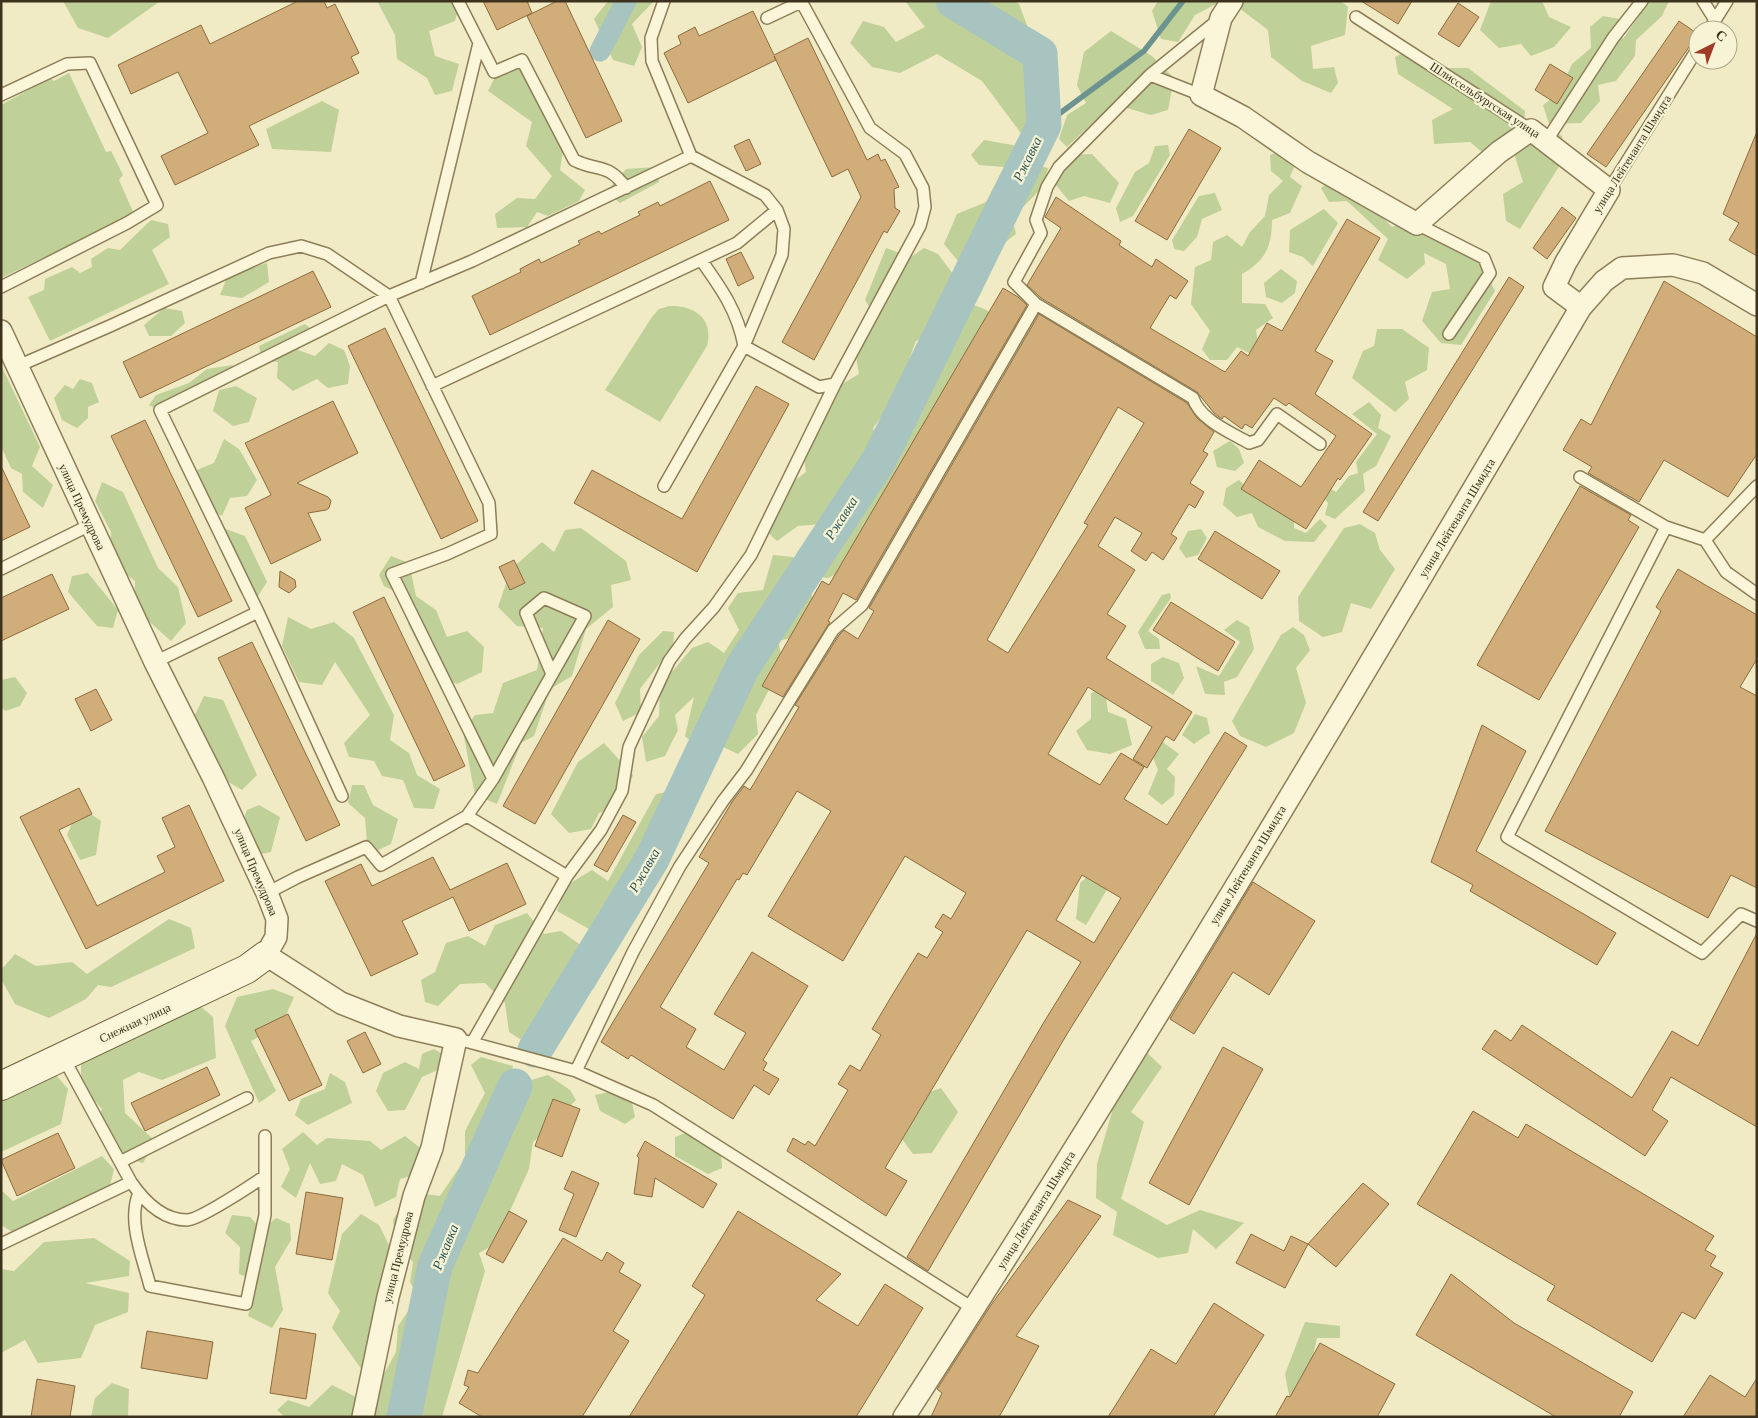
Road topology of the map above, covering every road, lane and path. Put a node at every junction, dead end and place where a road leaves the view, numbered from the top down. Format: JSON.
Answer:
{"nodes":[{"id":1,"x":458,"y":1,"type":"edge"},
{"id":2,"x":664,"y":1,"type":"edge"},
{"id":3,"x":1642,"y":1,"type":"edge"},
{"id":4,"x":1703,"y":1,"type":"edge"},
{"id":5,"x":1727,"y":1,"type":"edge"},
{"id":6,"x":801,"y":2,"type":"edge"},
{"id":7,"x":1227,"y":10,"type":"edge"},
{"id":8,"x":1356,"y":17,"type":"dead end"},
{"id":9,"x":767,"y":18,"type":"dead end"},
{"id":10,"x":1715,"y":20,"type":"joint"},
{"id":11,"x":479,"y":43,"type":"junction"},
{"id":12,"x":1688,"y":64,"type":"edge"},
{"id":13,"x":1150,"y":76,"type":"junction"},
{"id":14,"x":1,"y":95,"type":"edge"},
{"id":15,"x":1201,"y":95,"type":"junction"},
{"id":16,"x":1539,"y":135,"type":"junction"},
{"id":17,"x":691,"y":156,"type":"junction"},
{"id":18,"x":626,"y":188,"type":"junction"},
{"id":19,"x":1609,"y":190,"type":"junction"},
{"id":20,"x":777,"y":210,"type":"junction"},
{"id":21,"x":1417,"y":224,"type":"junction"},
{"id":22,"x":702,"y":260,"type":"junction"},
{"id":23,"x":420,"y":283,"type":"junction"},
{"id":24,"x":1,"y":287,"type":"edge"},
{"id":25,"x":389,"y":296,"type":"junction"},
{"id":26,"x":1036,"y":304,"type":"junction"},
{"id":27,"x":1757,"y":305,"type":"edge"},
{"id":28,"x":1582,"y":307,"type":"junction"},
{"id":29,"x":2,"y":332,"type":"edge"},
{"id":30,"x":1449,"y":334,"type":"dead end"},
{"id":31,"x":744,"y":346,"type":"junction"},
{"id":32,"x":18,"y":366,"type":"junction"},
{"id":33,"x":835,"y":384,"type":"junction"},
{"id":34,"x":432,"y":386,"type":"junction"},
{"id":35,"x":1320,"y":444,"type":"dead end"},
{"id":36,"x":1580,"y":477,"type":"dead end"},
{"id":37,"x":664,"y":486,"type":"dead end"},
{"id":38,"x":1757,"y":486,"type":"edge"},
{"id":39,"x":90,"y":525,"type":"junction"},
{"id":40,"x":1666,"y":527,"type":"junction"},
{"id":41,"x":1705,"y":540,"type":"junction"},
{"id":42,"x":1,"y":569,"type":"edge"},
{"id":43,"x":1757,"y":594,"type":"edge"},
{"id":44,"x":258,"y":612,"type":"junction"},
{"id":45,"x":155,"y":662,"type":"junction"},
{"id":46,"x":552,"y":674,"type":"junction"},
{"id":47,"x":493,"y":779,"type":"junction"},
{"id":48,"x":342,"y":796,"type":"dead end"},
{"id":49,"x":467,"y":816,"type":"junction"},
{"id":50,"x":567,"y":876,"type":"junction"},
{"id":51,"x":268,"y":893,"type":"junction"},
{"id":52,"x":1757,"y":921,"type":"edge"},
{"id":53,"x":266,"y":955,"type":"junction"},
{"id":54,"x":464,"y":1041,"type":"junction"},
{"id":55,"x":63,"y":1057,"type":"junction"},
{"id":56,"x":576,"y":1071,"type":"junction"},
{"id":57,"x":1,"y":1086,"type":"edge"},
{"id":58,"x":247,"y":1098,"type":"dead end"},
{"id":59,"x":265,"y":1136,"type":"dead end"},
{"id":60,"x":120,"y":1162,"type":"junction"},
{"id":61,"x":265,"y":1176,"type":"junction"},
{"id":62,"x":131,"y":1182,"type":"junction"},
{"id":63,"x":139,"y":1194,"type":"junction"},
{"id":64,"x":1,"y":1244,"type":"edge"},
{"id":65,"x":974,"y":1309,"type":"junction"},
{"id":66,"x":364,"y":1417,"type":"edge"},
{"id":67,"x":904,"y":1417,"type":"edge"}],
"edges":[{"from":1,"to":11,"type":"lane"},
{"from":2,"to":17,"type":"lane"},
{"from":3,"to":16,"type":"lane"},
{"from":4,"to":10,"type":"lane"},
{"from":5,"to":10,"type":"lane"},
{"from":6,"to":9,"type":"lane"},
{"from":6,"to":33,"type":"lane"},
{"from":7,"to":13,"type":"lane"},
{"from":7,"to":15,"type":"street"},
{"from":8,"to":16,"type":"lane","name":"Шлиссельбургская улица"},
{"from":11,"to":18,"type":"lane"},
{"from":11,"to":23,"type":"lane"},
{"from":12,"to":19,"type":"lane","name":"улица Лейтенанта Шмидта"},
{"from":13,"to":15,"type":"lane"},
{"from":13,"to":26,"type":"lane"},
{"from":14,"to":24,"type":"lane"},
{"from":15,"to":21,"type":"street"},
{"from":16,"to":19,"type":"street","name":"Шлиссельбургская улица"},
{"from":16,"to":21,"type":"street"},
{"from":17,"to":18,"type":"lane"},
{"from":17,"to":20,"type":"lane"},
{"from":18,"to":23,"type":"lane"},
{"from":19,"to":28,"type":"street","name":"улица Лейтенанта Шмидта"},
{"from":20,"to":22,"type":"lane"},
{"from":20,"to":31,"type":"lane"},
{"from":21,"to":30,"type":"lane"},
{"from":22,"to":31,"type":"lane"},
{"from":22,"to":34,"type":"lane"},
{"from":23,"to":25,"type":"lane"},
{"from":25,"to":32,"type":"lane"},
{"from":25,"to":34,"type":"lane"},
{"from":25,"to":44,"type":"lane"},
{"from":26,"to":35,"type":"lane"},
{"from":26,"to":56,"type":"lane"},
{"from":27,"to":28,"type":"street"},
{"from":28,"to":65,"type":"street","name":"улица Лейтенанта Шмидта"},
{"from":29,"to":32,"type":"street","name":"улица Премудрова"},
{"from":31,"to":33,"type":"lane"},
{"from":31,"to":37,"type":"lane"},
{"from":32,"to":39,"type":"street","name":"улица Премудрова"},
{"from":33,"to":50,"type":"lane"},
{"from":34,"to":47,"type":"lane"},
{"from":36,"to":40,"type":"lane"},
{"from":38,"to":41,"type":"lane"},
{"from":39,"to":42,"type":"lane"},
{"from":39,"to":45,"type":"street","name":"улица Премудрова"},
{"from":40,"to":41,"type":"lane"},
{"from":40,"to":52,"type":"lane"},
{"from":41,"to":43,"type":"lane"},
{"from":44,"to":45,"type":"lane"},
{"from":44,"to":48,"type":"lane"},
{"from":45,"to":51,"type":"street","name":"улица Премудрова"},
{"from":46,"to":46,"type":"lane"},
{"from":46,"to":47,"type":"lane"},
{"from":47,"to":49,"type":"lane"},
{"from":49,"to":50,"type":"lane"},
{"from":49,"to":51,"type":"lane"},
{"from":50,"to":54,"type":"lane"},
{"from":51,"to":53,"type":"street","name":"улица Премудрова"},
{"from":53,"to":54,"type":"street"},
{"from":53,"to":55,"type":"street","name":"Снежная улица"},
{"from":54,"to":56,"type":"lane"},
{"from":54,"to":66,"type":"street","name":"улица Премудрова"},
{"from":55,"to":57,"type":"street","name":"Снежная улица"},
{"from":55,"to":60,"type":"lane"},
{"from":56,"to":65,"type":"lane"},
{"from":58,"to":60,"type":"lane"},
{"from":59,"to":61,"type":"lane"},
{"from":60,"to":62,"type":"lane"},
{"from":61,"to":63,"type":"lane"},
{"from":61,"to":63,"type":"lane"},
{"from":62,"to":63,"type":"lane"},
{"from":62,"to":64,"type":"lane"},
{"from":65,"to":67,"type":"street","name":"улица Лейтенанта Шмидта"}]}
